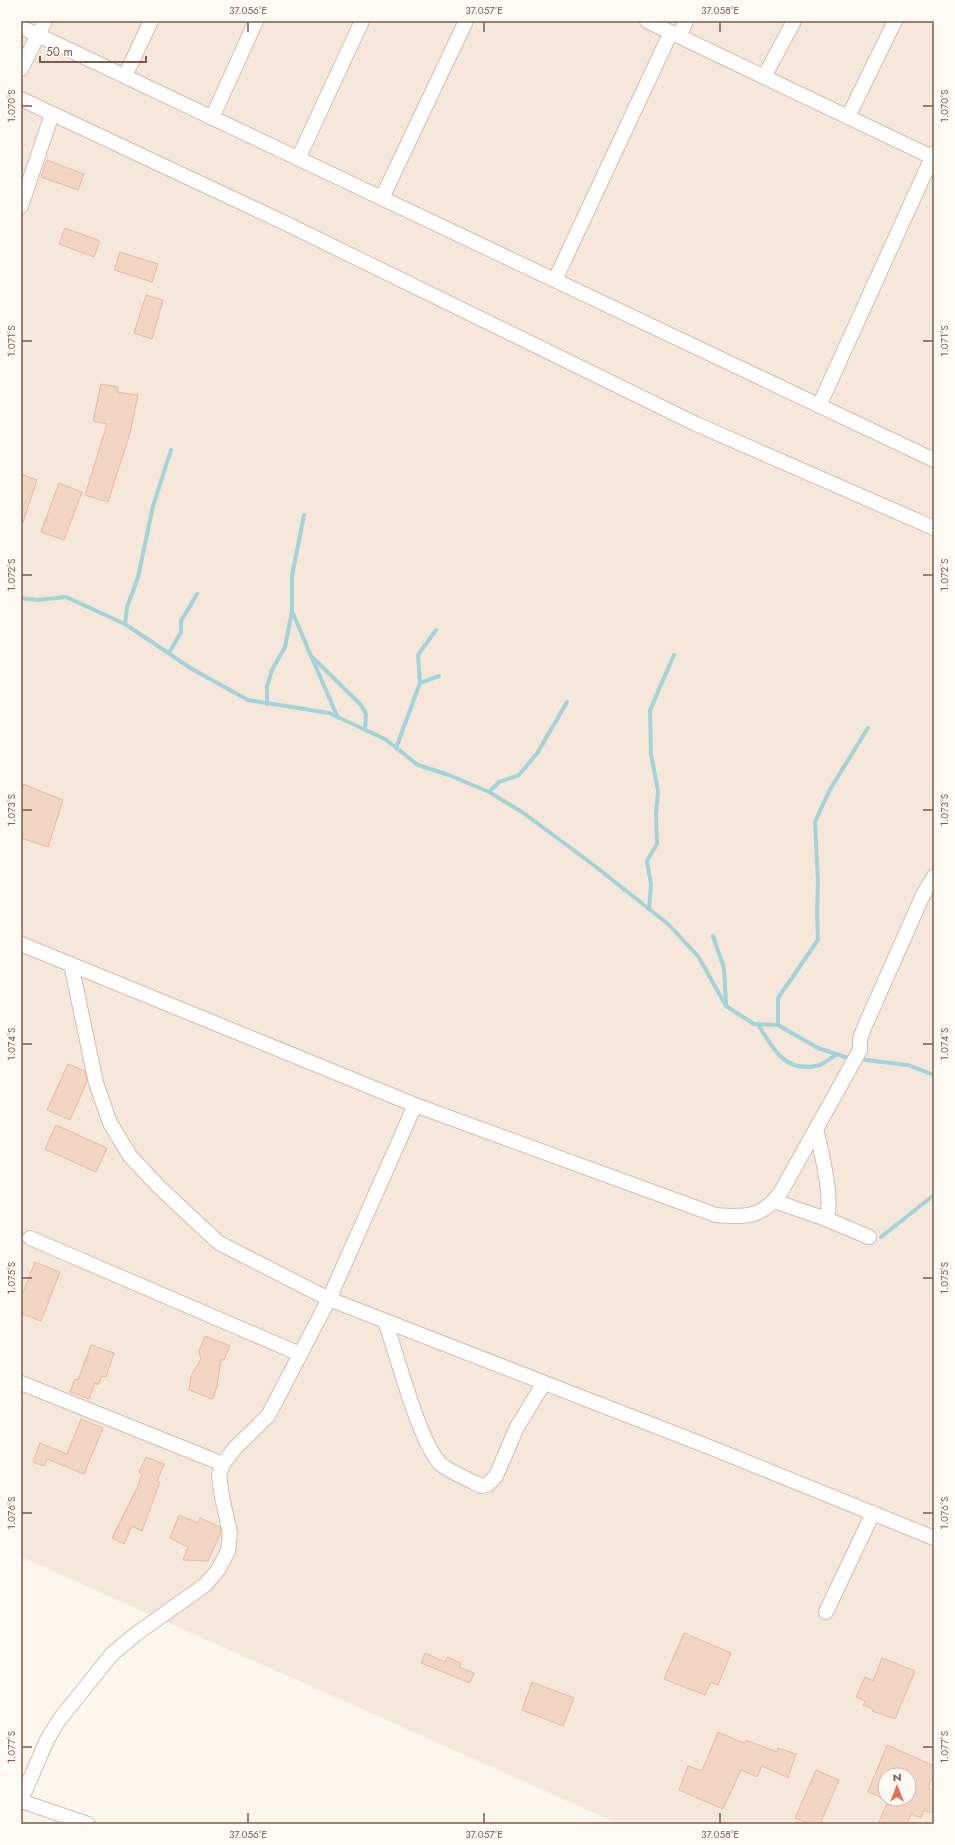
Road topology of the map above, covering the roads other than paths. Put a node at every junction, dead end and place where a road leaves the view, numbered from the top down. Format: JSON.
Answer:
{"nodes":[{"id":1,"x":44,"y":21,"type":"edge"},
{"id":2,"x":151,"y":21,"type":"edge"},
{"id":3,"x":256,"y":21,"type":"edge"},
{"id":4,"x":362,"y":21,"type":"edge"},
{"id":5,"x":466,"y":21,"type":"edge"},
{"id":6,"x":647,"y":21,"type":"edge"},
{"id":7,"x":686,"y":21,"type":"edge"},
{"id":8,"x":794,"y":21,"type":"edge"},
{"id":9,"x":895,"y":21,"type":"edge"},
{"id":10,"x":21,"y":27,"type":"edge"},
{"id":11,"x":675,"y":34,"type":"junction"},
{"id":12,"x":38,"y":35,"type":"junction"},
{"id":13,"x":21,"y":69,"type":"edge"},
{"id":14,"x":125,"y":76,"type":"junction"},
{"id":15,"x":764,"y":77,"type":"junction"},
{"id":16,"x":21,"y":99,"type":"edge"},
{"id":17,"x":52,"y":114,"type":"junction"},
{"id":18,"x":848,"y":117,"type":"junction"},
{"id":19,"x":212,"y":118,"type":"junction"},
{"id":20,"x":933,"y":156,"type":"edge"},
{"id":21,"x":298,"y":159,"type":"junction"},
{"id":22,"x":382,"y":198,"type":"junction"},
{"id":23,"x":21,"y":206,"type":"edge"},
{"id":24,"x":555,"y":280,"type":"junction"},
{"id":25,"x":819,"y":406,"type":"junction"},
{"id":26,"x":934,"y":460,"type":"edge"},
{"id":27,"x":934,"y":528,"type":"edge"},
{"id":28,"x":934,"y":876,"type":"edge"},
{"id":29,"x":21,"y":944,"type":"edge"},
{"id":30,"x":71,"y":964,"type":"junction"},
{"id":31,"x":416,"y":1105,"type":"junction"},
{"id":32,"x":816,"y":1129,"type":"junction"},
{"id":33,"x":774,"y":1202,"type":"junction"},
{"id":34,"x":826,"y":1219,"type":"junction"},
{"id":35,"x":869,"y":1237,"type":"dead end"},
{"id":36,"x":30,"y":1238,"type":"dead end"},
{"id":37,"x":329,"y":1300,"type":"junction"},
{"id":38,"x":385,"y":1321,"type":"junction"},
{"id":39,"x":300,"y":1354,"type":"junction"},
{"id":40,"x":21,"y":1383,"type":"edge"},
{"id":41,"x":544,"y":1383,"type":"junction"},
{"id":42,"x":223,"y":1464,"type":"junction"},
{"id":43,"x":873,"y":1513,"type":"junction"},
{"id":44,"x":934,"y":1538,"type":"edge"},
{"id":45,"x":826,"y":1612,"type":"dead end"},
{"id":46,"x":21,"y":1801,"type":"edge"},
{"id":47,"x":88,"y":1824,"type":"edge"}],
"edges":[{"from":1,"to":12,"type":"street"},
{"from":2,"to":14,"type":"street"},
{"from":3,"to":19,"type":"street"},
{"from":4,"to":21,"type":"street"},
{"from":5,"to":22,"type":"street"},
{"from":6,"to":11,"type":"street"},
{"from":7,"to":11,"type":"street"},
{"from":8,"to":15,"type":"street"},
{"from":9,"to":18,"type":"street"},
{"from":10,"to":12,"type":"street"},
{"from":11,"to":15,"type":"street"},
{"from":11,"to":24,"type":"street"},
{"from":12,"to":13,"type":"street"},
{"from":12,"to":14,"type":"street"},
{"from":14,"to":19,"type":"street"},
{"from":15,"to":18,"type":"street"},
{"from":16,"to":17,"type":"street"},
{"from":17,"to":23,"type":"street"},
{"from":17,"to":27,"type":"street"},
{"from":18,"to":20,"type":"street"},
{"from":19,"to":21,"type":"street"},
{"from":20,"to":25,"type":"street"},
{"from":21,"to":22,"type":"street"},
{"from":22,"to":24,"type":"street"},
{"from":24,"to":25,"type":"street"},
{"from":25,"to":26,"type":"street"},
{"from":28,"to":32,"type":"street"},
{"from":29,"to":30,"type":"street"},
{"from":30,"to":31,"type":"street"},
{"from":30,"to":37,"type":"street"},
{"from":31,"to":33,"type":"street"},
{"from":31,"to":37,"type":"street"},
{"from":32,"to":33,"type":"street"},
{"from":32,"to":34,"type":"street"},
{"from":33,"to":34,"type":"street"},
{"from":34,"to":35,"type":"street"},
{"from":36,"to":39,"type":"street"},
{"from":37,"to":38,"type":"street"},
{"from":37,"to":39,"type":"street"},
{"from":38,"to":41,"type":"street"},
{"from":38,"to":41,"type":"street"},
{"from":39,"to":42,"type":"street"},
{"from":40,"to":42,"type":"street"},
{"from":41,"to":43,"type":"street"},
{"from":42,"to":46,"type":"street"},
{"from":43,"to":44,"type":"street"},
{"from":43,"to":45,"type":"street"},
{"from":46,"to":47,"type":"street"}]}
